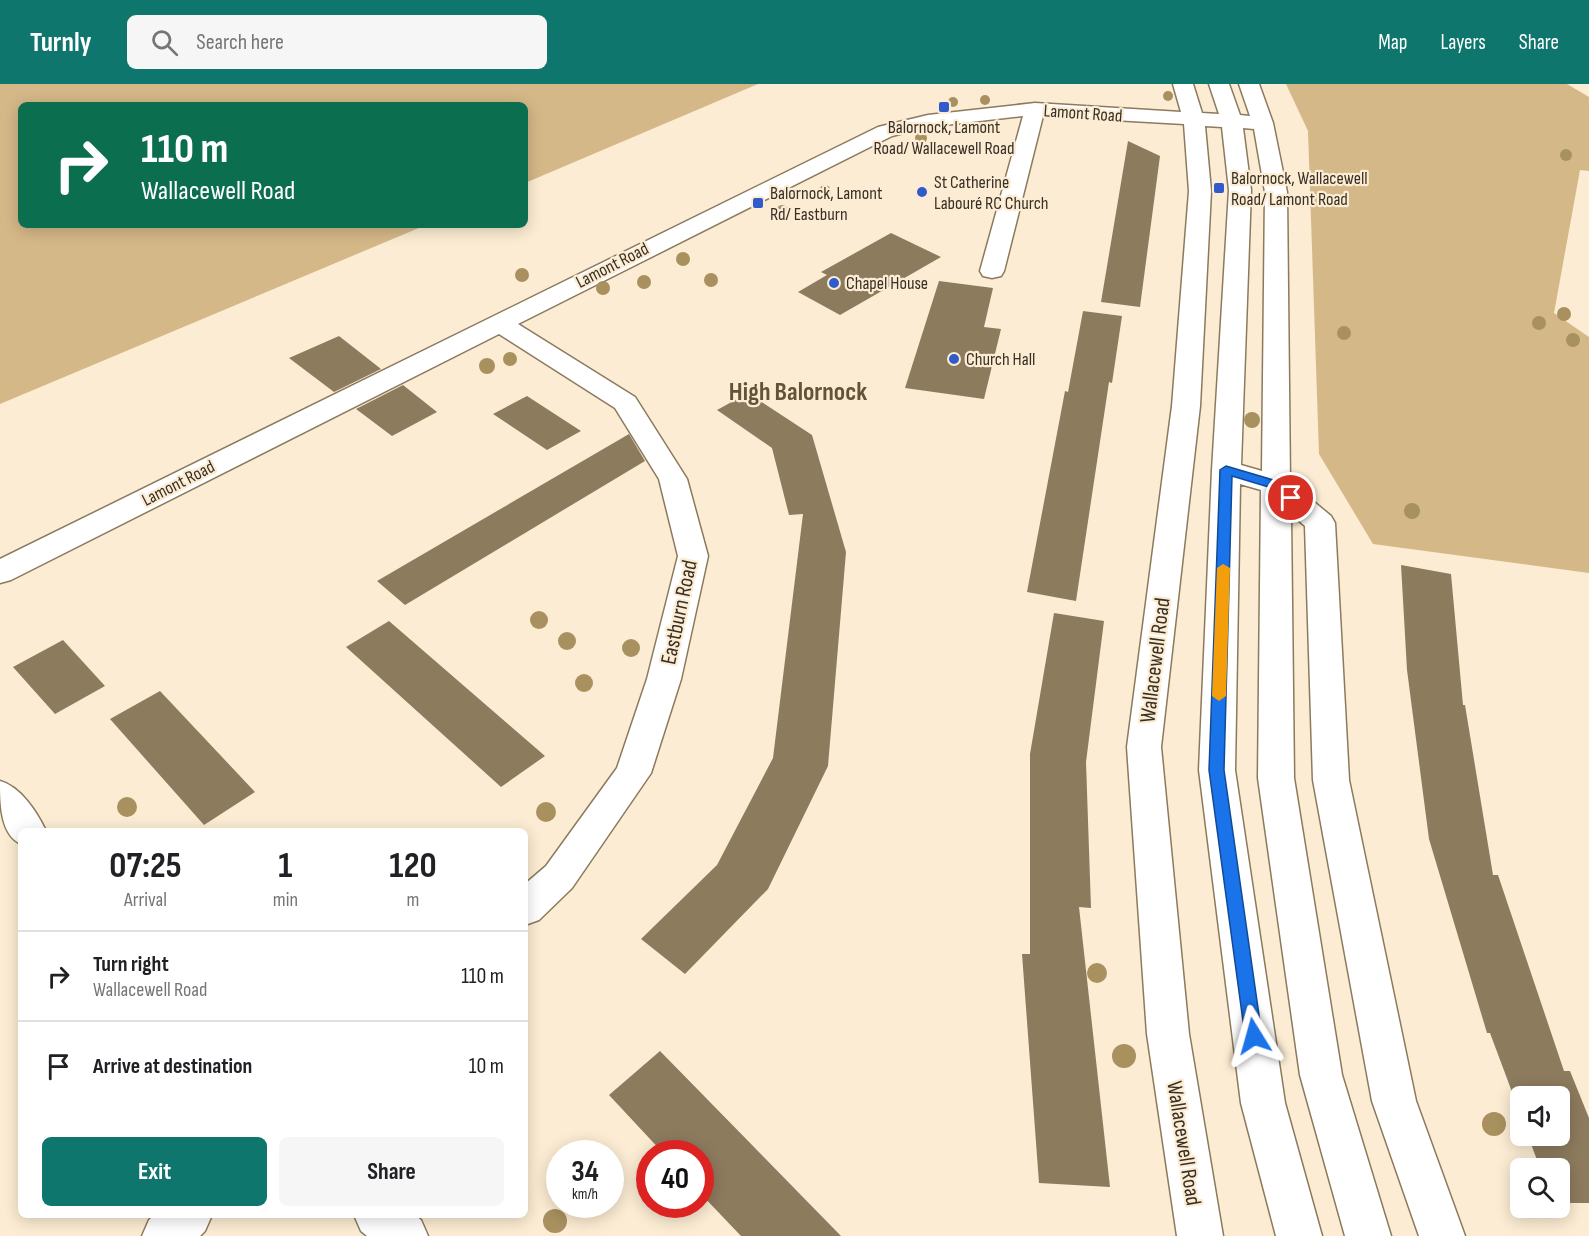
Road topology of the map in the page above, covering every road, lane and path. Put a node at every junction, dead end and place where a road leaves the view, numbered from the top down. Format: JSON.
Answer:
{"nodes":[{"id":1,"x":1183,"y":84,"type":"edge"},
{"id":2,"x":1219,"y":84,"type":"edge"},
{"id":3,"x":1249,"y":84,"type":"edge"},
{"id":4,"x":1035,"y":109,"type":"junction"},
{"id":5,"x":1194,"y":121,"type":"junction"},
{"id":6,"x":1247,"y":123,"type":"junction"},
{"id":7,"x":992,"y":271,"type":"dead end"},
{"id":8,"x":498,"y":322,"type":"junction"},
{"id":9,"x":1226,"y":470,"type":"junction"},
{"id":10,"x":1276,"y":485,"type":"junction"},
{"id":11,"x":0,"y":573,"type":"edge"},
{"id":12,"x":0,"y":795,"type":"edge"},
{"id":13,"x":26,"y":828,"type":"edge"},
{"id":14,"x":528,"y":905,"type":"edge"},
{"id":15,"x":186,"y":1218,"type":"edge"},
{"id":16,"x":381,"y":1218,"type":"edge"},
{"id":17,"x":165,"y":1236,"type":"edge"},
{"id":18,"x":405,"y":1236,"type":"edge"},
{"id":19,"x":1200,"y":1236,"type":"edge"},
{"id":20,"x":1299,"y":1236,"type":"edge"},
{"id":21,"x":1368,"y":1236,"type":"edge"},
{"id":22,"x":1442,"y":1236,"type":"edge"}],
"edges":[{"from":1,"to":5,"type":"street","name":"Wallacewell Road"},
{"from":2,"to":6,"type":"street"},
{"from":3,"to":6,"type":"street"},
{"from":4,"to":5,"type":"street","name":"Lamont Road"},
{"from":4,"to":7,"type":"street"},
{"from":4,"to":8,"type":"street","name":"Lamont Road"},
{"from":5,"to":6,"type":"street","name":"Lamont Road"},
{"from":5,"to":19,"type":"street","name":"Wallacewell Road"},
{"from":6,"to":9,"type":"street"},
{"from":6,"to":10,"type":"street"},
{"from":8,"to":11,"type":"street","name":"Lamont Road"},
{"from":8,"to":14,"type":"street","name":"Eastburn Road"},
{"from":9,"to":10,"type":"street"},
{"from":9,"to":20,"type":"street"},
{"from":10,"to":21,"type":"street"},
{"from":10,"to":22,"type":"street"},
{"from":12,"to":13,"type":"street"},
{"from":15,"to":17,"type":"street"},
{"from":16,"to":18,"type":"street"}]}
